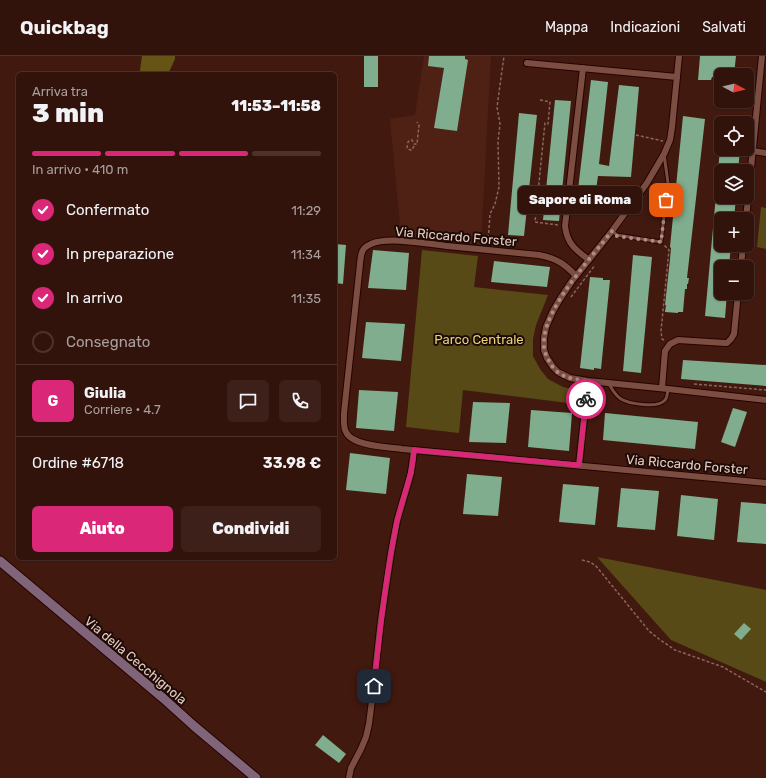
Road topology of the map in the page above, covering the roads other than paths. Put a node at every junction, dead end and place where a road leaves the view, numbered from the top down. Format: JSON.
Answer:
{"nodes":[{"id":1,"x":679,"y":56,"type":"edge"},
{"id":2,"x":762,"y":56,"type":"edge"},
{"id":3,"x":527,"y":63,"type":"dead end"},
{"id":4,"x":583,"y":68,"type":"junction"},
{"id":5,"x":677,"y":77,"type":"junction"},
{"id":6,"x":754,"y":140,"type":"edge"},
{"id":7,"x":754,"y":151,"type":"edge"},
{"id":8,"x":766,"y":153,"type":"edge"},
{"id":9,"x":664,"y":154,"type":"junction"},
{"id":10,"x":752,"y":156,"type":"edge"},
{"id":11,"x":747,"y":212,"type":"edge"},
{"id":12,"x":612,"y":231,"type":"junction"},
{"id":13,"x":589,"y":260,"type":"junction"},
{"id":14,"x":576,"y":276,"type":"junction"},
{"id":15,"x":737,"y":300,"type":"edge"},
{"id":16,"x":588,"y":381,"type":"junction"},
{"id":17,"x":610,"y":384,"type":"junction"},
{"id":18,"x":665,"y":389,"type":"junction"},
{"id":19,"x":766,"y":400,"type":"edge"},
{"id":20,"x":414,"y":450,"type":"junction"},
{"id":21,"x":579,"y":465,"type":"junction"},
{"id":22,"x":766,"y":483,"type":"edge"},
{"id":23,"x":0,"y":561,"type":"edge"},
{"id":24,"x":256,"y":778,"type":"edge"},
{"id":25,"x":349,"y":778,"type":"edge"}],
"edges":[{"from":1,"to":5,"type":"street"},
{"from":2,"to":6,"type":"street"},
{"from":3,"to":4,"type":"street"},
{"from":4,"to":5,"type":"street"},
{"from":4,"to":13,"type":"street"},
{"from":5,"to":9,"type":"street"},
{"from":7,"to":8,"type":"street"},
{"from":9,"to":12,"type":"street"},
{"from":9,"to":12,"type":"lane"},
{"from":10,"to":11,"type":"street"},
{"from":12,"to":13,"type":"street"},
{"from":13,"to":14,"type":"street"},
{"from":14,"to":16,"type":"street"},
{"from":14,"to":20,"type":"street","name":"Via Riccardo Forster"},
{"from":15,"to":18,"type":"street"},
{"from":16,"to":17,"type":"street"},
{"from":16,"to":21,"type":"street"},
{"from":17,"to":18,"type":"street"},
{"from":17,"to":18,"type":"lane"},
{"from":18,"to":19,"type":"street"},
{"from":20,"to":21,"type":"street","name":"Via Riccardo Forster"},
{"from":20,"to":25,"type":"street"},
{"from":21,"to":22,"type":"street","name":"Via Riccardo Forster"},
{"from":23,"to":24,"type":"street","name":"Via della Cecchignola"}]}
